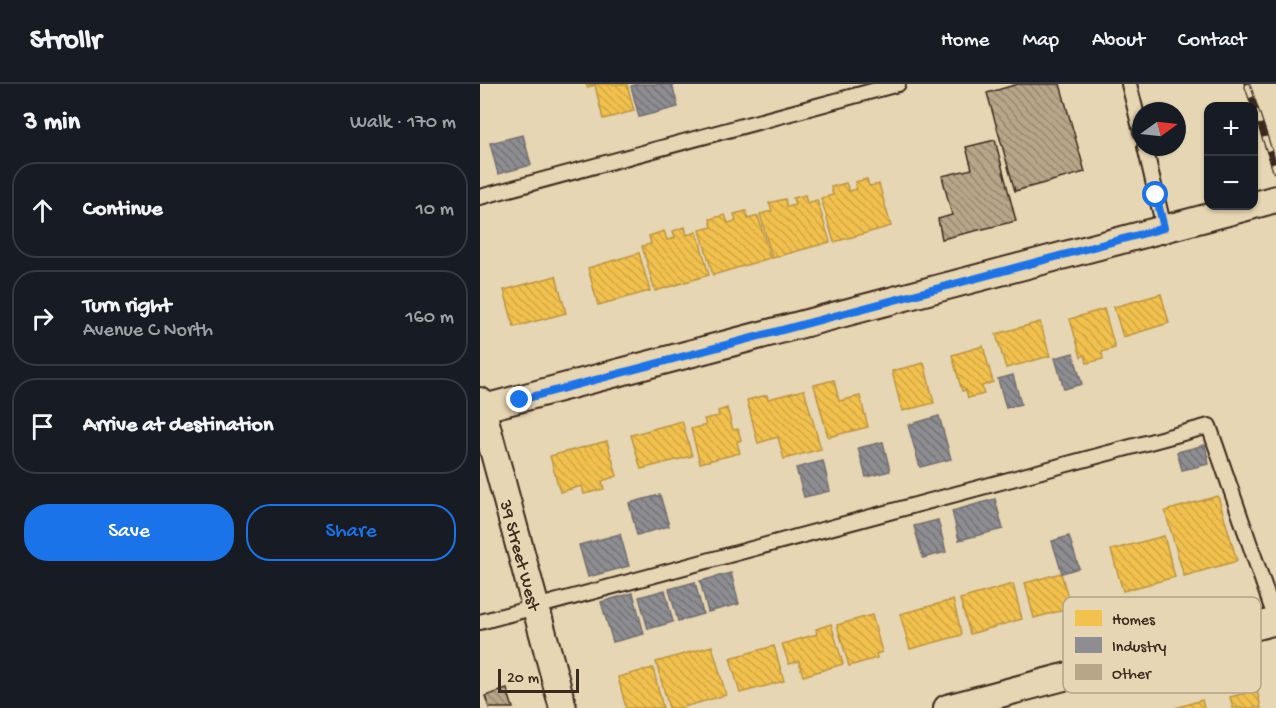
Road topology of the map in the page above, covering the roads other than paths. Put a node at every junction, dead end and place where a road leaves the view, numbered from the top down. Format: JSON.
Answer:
{"nodes":[{"id":1,"x":898,"y":84,"type":"edge"},
{"id":2,"x":1129,"y":84,"type":"edge"},
{"id":3,"x":1134,"y":102,"type":"edge"},
{"id":4,"x":1147,"y":156,"type":"edge"},
{"id":5,"x":480,"y":197,"type":"edge"},
{"id":6,"x":1276,"y":199,"type":"edge"},
{"id":7,"x":1258,"y":204,"type":"edge"},
{"id":8,"x":1233,"y":210,"type":"edge"},
{"id":9,"x":1164,"y":228,"type":"junction"},
{"id":10,"x":481,"y":406,"type":"edge"},
{"id":11,"x":534,"y":606,"type":"junction"},
{"id":12,"x":1276,"y":620,"type":"edge"},
{"id":13,"x":480,"y":622,"type":"edge"},
{"id":14,"x":1261,"y":624,"type":"edge"},
{"id":15,"x":1063,"y":677,"type":"edge"},
{"id":16,"x":563,"y":708,"type":"edge"},
{"id":17,"x":947,"y":708,"type":"edge"}],
"edges":[{"from":1,"to":5,"type":"lane"},
{"from":2,"to":3,"type":"lane"},
{"from":4,"to":9,"type":"lane"},
{"from":6,"to":7,"type":"street"},
{"from":8,"to":9,"type":"street"},
{"from":9,"to":10,"type":"street"},
{"from":10,"to":11,"type":"street","name":"39 Street West"},
{"from":11,"to":12,"type":"lane"},
{"from":11,"to":13,"type":"lane"},
{"from":11,"to":16,"type":"street","name":"39 Street West"},
{"from":12,"to":14,"type":"street"},
{"from":15,"to":17,"type":"street"}]}
